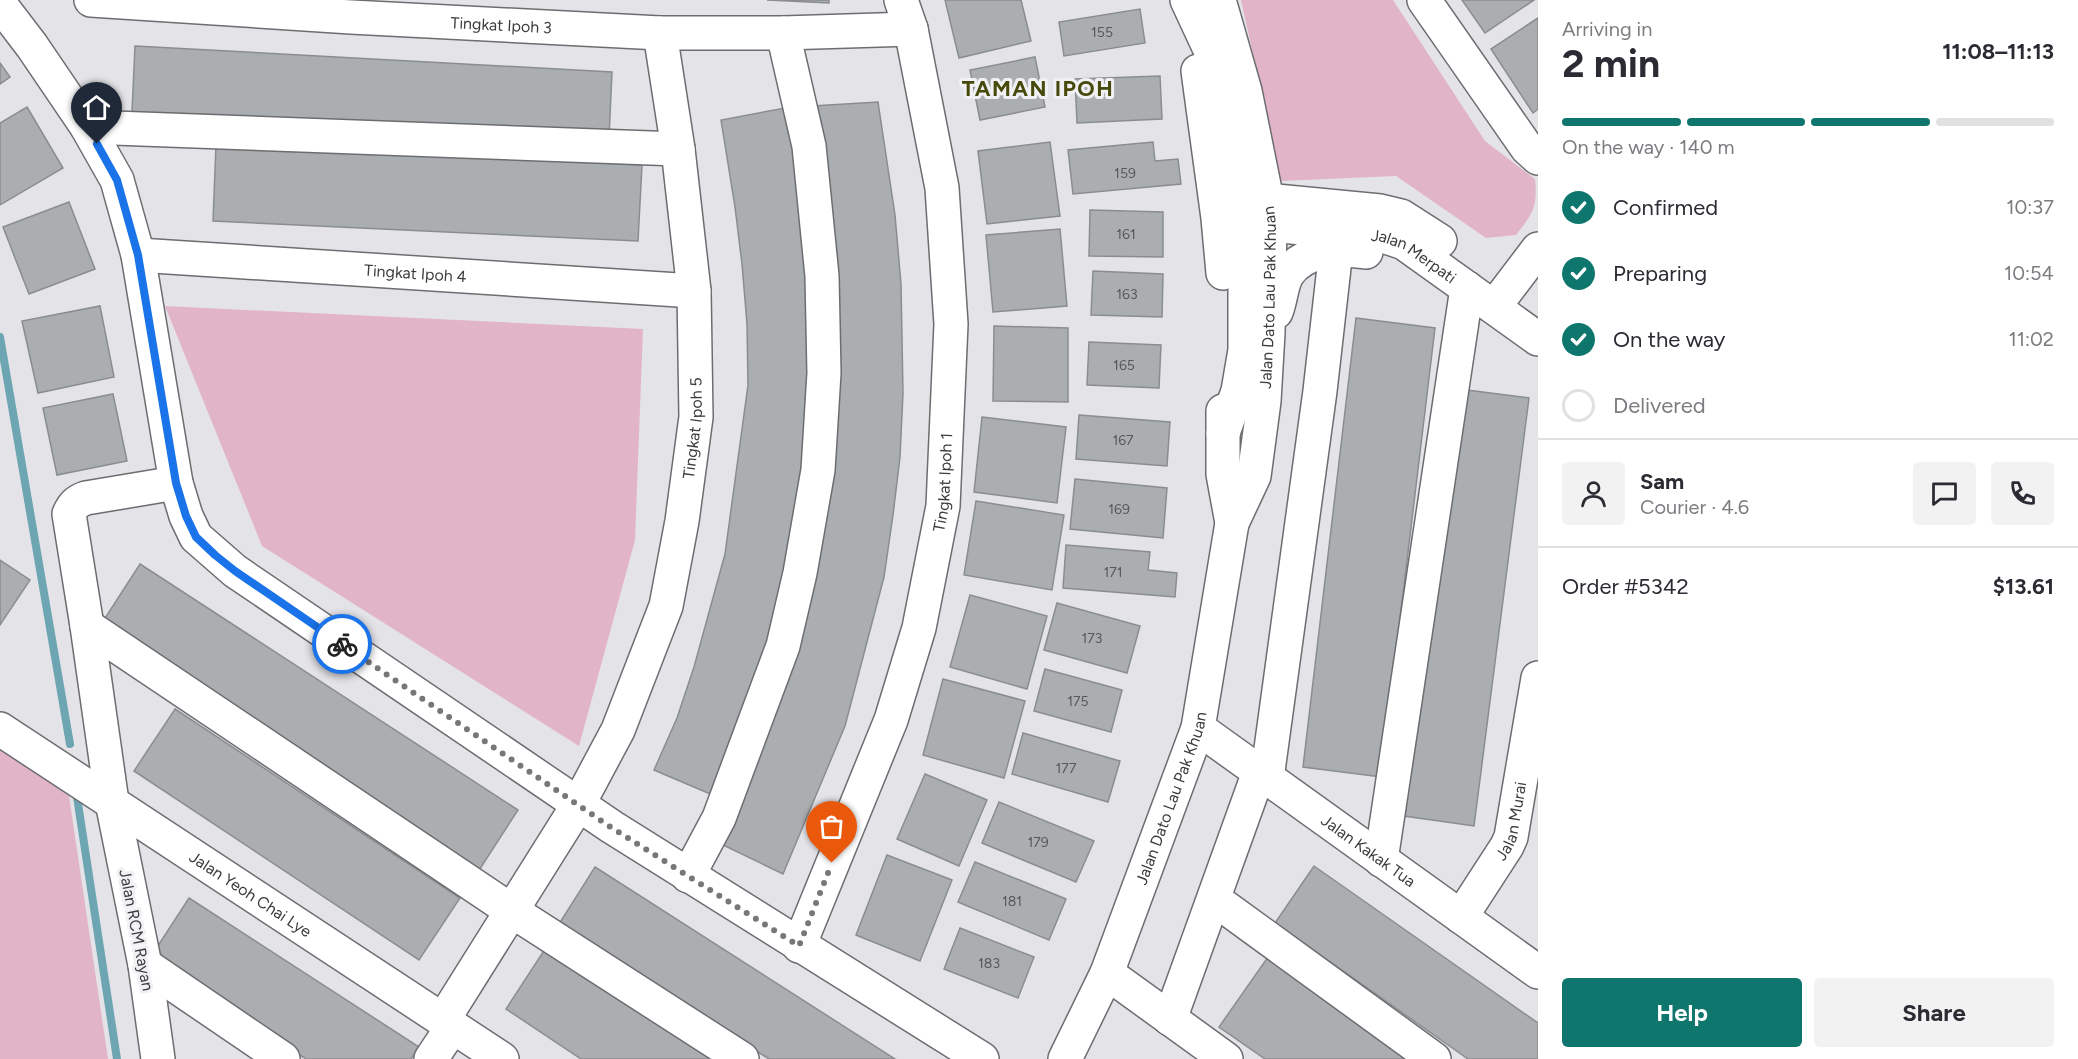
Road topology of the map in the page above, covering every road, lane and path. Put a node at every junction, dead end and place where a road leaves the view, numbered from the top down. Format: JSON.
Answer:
{"nodes":[{"id":1,"x":91,"y":0,"type":"edge"},
{"id":2,"x":1186,"y":0,"type":"edge"},
{"id":3,"x":1219,"y":0,"type":"edge"},
{"id":4,"x":1424,"y":0,"type":"edge"},
{"id":5,"x":0,"y":4,"type":"edge"},
{"id":6,"x":352,"y":8,"type":"edge"},
{"id":7,"x":906,"y":15,"type":"edge"},
{"id":8,"x":660,"y":33,"type":"junction"},
{"id":9,"x":783,"y":33,"type":"junction"},
{"id":10,"x":87,"y":127,"type":"junction"},
{"id":11,"x":678,"y":149,"type":"junction"},
{"id":12,"x":1538,"y":158,"type":"edge"},
{"id":13,"x":1262,"y":214,"type":"junction"},
{"id":14,"x":1336,"y":249,"type":"junction"},
{"id":15,"x":1538,"y":249,"type":"edge"},
{"id":16,"x":138,"y":255,"type":"junction"},
{"id":17,"x":1461,"y":284,"type":"junction"},
{"id":18,"x":694,"y":291,"type":"junction"},
{"id":19,"x":1500,"y":298,"type":"junction"},
{"id":20,"x":1538,"y":311,"type":"edge"},
{"id":21,"x":1268,"y":333,"type":"junction"},
{"id":22,"x":1538,"y":339,"type":"edge"},
{"id":23,"x":1223,"y":433,"type":"junction"},
{"id":24,"x":176,"y":483,"type":"junction"},
{"id":25,"x":1232,"y":523,"type":"junction"},
{"id":26,"x":87,"y":626,"type":"junction"},
{"id":27,"x":1538,"y":678,"type":"edge"},
{"id":28,"x":1198,"y":728,"type":"junction"},
{"id":29,"x":0,"y":729,"type":"edge"},
{"id":30,"x":1263,"y":775,"type":"junction"},
{"id":31,"x":112,"y":802,"type":"junction"},
{"id":32,"x":578,"y":805,"type":"junction"},
{"id":33,"x":1527,"y":812,"type":"edge"},
{"id":34,"x":1381,"y":860,"type":"junction"},
{"id":35,"x":688,"y":876,"type":"junction"},
{"id":36,"x":1214,"y":899,"type":"junction"},
{"id":37,"x":512,"y":911,"type":"junction"},
{"id":38,"x":1461,"y":917,"type":"junction"},
{"id":39,"x":799,"y":946,"type":"junction"},
{"id":40,"x":145,"y":965,"type":"junction"},
{"id":41,"x":1538,"y":972,"type":"edge"},
{"id":42,"x":1107,"y":973,"type":"junction"},
{"id":43,"x":1170,"y":1019,"type":"junction"},
{"id":44,"x":448,"y":1023,"type":"junction"},
{"id":45,"x":158,"y":1059,"type":"edge"},
{"id":46,"x":283,"y":1059,"type":"edge"},
{"id":47,"x":431,"y":1059,"type":"edge"},
{"id":48,"x":502,"y":1059,"type":"edge"},
{"id":49,"x":742,"y":1059,"type":"edge"},
{"id":50,"x":982,"y":1059,"type":"edge"},
{"id":51,"x":1065,"y":1059,"type":"edge"},
{"id":52,"x":1226,"y":1059,"type":"edge"},
{"id":53,"x":1434,"y":1059,"type":"edge"}],
"edges":[{"from":1,"to":6,"type":"street","name":"Tingkat Ipoh 3"},
{"from":2,"to":13,"type":"street"},
{"from":2,"to":23,"type":"street","name":"Jalan Dato Lau Pak Khuan"},
{"from":3,"to":13,"type":"street","name":"Jalan Dato Lau Pak Khuan"},
{"from":4,"to":12,"type":"street"},
{"from":5,"to":10,"type":"street"},
{"from":6,"to":8,"type":"street","name":"Tingkat Ipoh 3"},
{"from":7,"to":9,"type":"street","name":"Tingkat Ipoh 3"},
{"from":7,"to":39,"type":"street","name":"Tingkat Ipoh 1"},
{"from":8,"to":9,"type":"street","name":"Tingkat Ipoh 3"},
{"from":8,"to":11,"type":"street","name":"Tingkat Ipoh 5"},
{"from":9,"to":35,"type":"street"},
{"from":10,"to":11,"type":"street"},
{"from":10,"to":16,"type":"street"},
{"from":11,"to":18,"type":"street","name":"Tingkat Ipoh 5"},
{"from":13,"to":17,"type":"street","name":"Jalan Merpati"},
{"from":13,"to":19,"type":"street","name":"Jalan Merpati"},
{"from":13,"to":21,"type":"street","name":"Jalan Dato Lau Pak Khuan"},
{"from":13,"to":23,"type":"street"},
{"from":14,"to":17,"type":"street"},
{"from":14,"to":21,"type":"street"},
{"from":14,"to":30,"type":"street"},
{"from":15,"to":19,"type":"street"},
{"from":16,"to":18,"type":"street","name":"Tingkat Ipoh 4"},
{"from":16,"to":24,"type":"street"},
{"from":17,"to":19,"type":"street","name":"Jalan Merpati"},
{"from":17,"to":34,"type":"street"},
{"from":18,"to":32,"type":"street","name":"Tingkat Ipoh 5"},
{"from":19,"to":20,"type":"street","name":"Jalan Merpati"},
{"from":19,"to":22,"type":"street","name":"Jalan Merpati"},
{"from":21,"to":25,"type":"street","name":"Jalan Dato Lau Pak Khuan"},
{"from":23,"to":25,"type":"street","name":"Jalan Dato Lau Pak Khuan"},
{"from":24,"to":26,"type":"street","name":"Jalan RCM Rayan"},
{"from":24,"to":32,"type":"street"},
{"from":25,"to":28,"type":"street","name":"Jalan Dato Lau Pak Khuan"},
{"from":26,"to":31,"type":"street","name":"Jalan RCM Rayan"},
{"from":26,"to":37,"type":"street"},
{"from":27,"to":33,"type":"street","name":"Jalan Murai"},
{"from":28,"to":30,"type":"street","name":"Jalan Kakak Tua"},
{"from":28,"to":42,"type":"street","name":"Jalan Dato Lau Pak Khuan"},
{"from":29,"to":31,"type":"street","name":"Jalan Yeoh Chai Lye"},
{"from":30,"to":34,"type":"street","name":"Jalan Kakak Tua"},
{"from":30,"to":36,"type":"street"},
{"from":31,"to":40,"type":"street","name":"Jalan RCM Rayan"},
{"from":31,"to":44,"type":"street","name":"Jalan Yeoh Chai Lye"},
{"from":32,"to":35,"type":"street"},
{"from":32,"to":37,"type":"street","name":"Tingkat Ipoh 5"},
{"from":33,"to":38,"type":"street","name":"Jalan Murai"},
{"from":34,"to":38,"type":"street","name":"Jalan Kakak Tua"},
{"from":35,"to":39,"type":"street"},
{"from":36,"to":43,"type":"street"},
{"from":36,"to":53,"type":"street"},
{"from":37,"to":44,"type":"street","name":"Tingkat Ipoh 5"},
{"from":37,"to":49,"type":"street"},
{"from":38,"to":41,"type":"street","name":"Jalan Kakak Tua"},
{"from":39,"to":50,"type":"street"},
{"from":40,"to":45,"type":"street","name":"Jalan RCM Rayan"},
{"from":40,"to":46,"type":"street"},
{"from":42,"to":43,"type":"street"},
{"from":42,"to":51,"type":"street","name":"Jalan Dato Lau Pak Khuan"},
{"from":43,"to":52,"type":"street"},
{"from":44,"to":47,"type":"street","name":"Tingkat Ipoh 5"},
{"from":44,"to":48,"type":"street","name":"Jalan Yeoh Chai Lye"}]}
